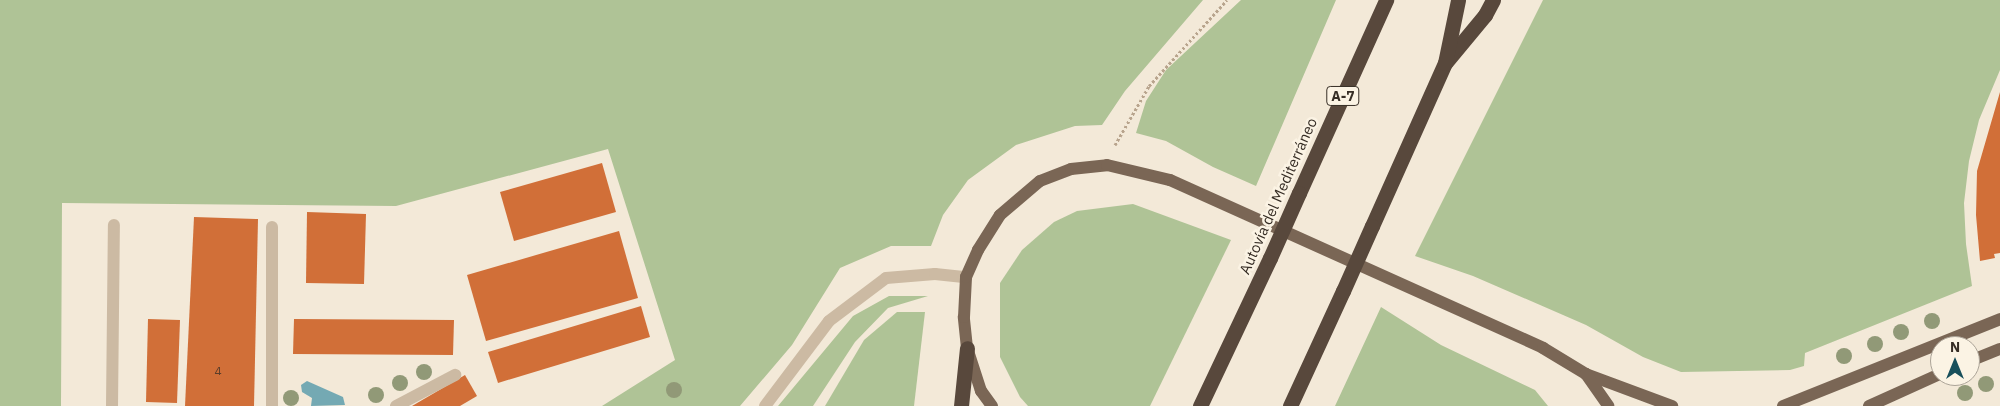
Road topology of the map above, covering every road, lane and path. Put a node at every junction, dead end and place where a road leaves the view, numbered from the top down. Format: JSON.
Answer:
{"nodes":[{"id":1,"x":1227,"y":0,"type":"edge"},
{"id":2,"x":1386,"y":0,"type":"edge"},
{"id":3,"x":1458,"y":0,"type":"edge"},
{"id":4,"x":1493,"y":0,"type":"edge"},
{"id":5,"x":1445,"y":63,"type":"junction"},
{"id":6,"x":1107,"y":165,"type":"junction"},
{"id":7,"x":114,"y":226,"type":"dead end"},
{"id":8,"x":272,"y":228,"type":"dead end"},
{"id":9,"x":966,"y":277,"type":"junction"},
{"id":10,"x":2000,"y":319,"type":"edge"},
{"id":11,"x":967,"y":348,"type":"junction"},
{"id":12,"x":2000,"y":349,"type":"edge"},
{"id":13,"x":1980,"y":357,"type":"edge"},
{"id":14,"x":455,"y":374,"type":"dead end"},
{"id":15,"x":1586,"y":374,"type":"junction"},
{"id":16,"x":1930,"y":379,"type":"edge"},
{"id":17,"x":112,"y":406,"type":"edge"},
{"id":18,"x":272,"y":406,"type":"edge"},
{"id":19,"x":396,"y":406,"type":"edge"},
{"id":20,"x":765,"y":406,"type":"edge"},
{"id":21,"x":961,"y":406,"type":"edge"},
{"id":22,"x":992,"y":406,"type":"edge"},
{"id":23,"x":1200,"y":406,"type":"edge"},
{"id":24,"x":1290,"y":406,"type":"edge"},
{"id":25,"x":1608,"y":406,"type":"edge"},
{"id":26,"x":1672,"y":406,"type":"edge"},
{"id":27,"x":1783,"y":406,"type":"edge"},
{"id":28,"x":1869,"y":406,"type":"edge"}],
"edges":[{"from":1,"to":6,"type":"path"},
{"from":2,"to":23,"type":"highway","name":"Autovía del Mediterráneo","number":"A-7","bridge":true},
{"from":3,"to":5,"type":"highway"},
{"from":4,"to":5,"type":"highway"},
{"from":5,"to":24,"type":"highway","bridge":true},
{"from":6,"to":9,"type":"main road"},
{"from":6,"to":15,"type":"main road"},
{"from":7,"to":17,"type":"street"},
{"from":8,"to":18,"type":"street"},
{"from":9,"to":11,"type":"main road"},
{"from":9,"to":20,"type":"street"},
{"from":10,"to":27,"type":"main road"},
{"from":11,"to":21,"type":"highway"},
{"from":11,"to":22,"type":"main road"},
{"from":12,"to":13,"type":"main road"},
{"from":14,"to":19,"type":"street"},
{"from":15,"to":25,"type":"main road"},
{"from":15,"to":26,"type":"main road"},
{"from":16,"to":28,"type":"main road"}]}
